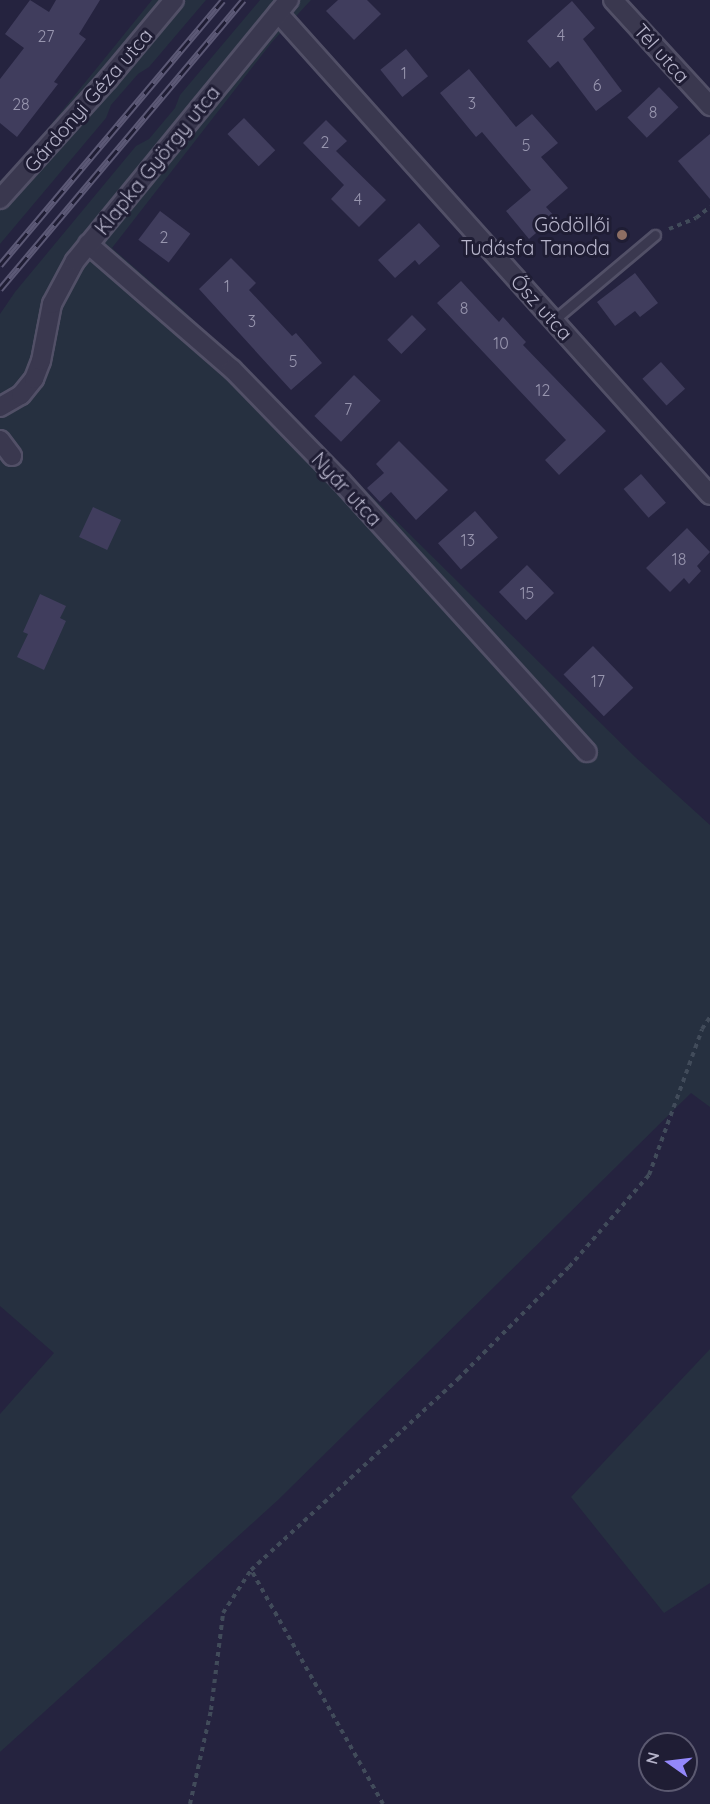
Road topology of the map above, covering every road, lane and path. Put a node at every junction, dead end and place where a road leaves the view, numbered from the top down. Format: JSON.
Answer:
{"nodes":[{"id":1,"x":174,"y":0,"type":"edge"},
{"id":2,"x":614,"y":0,"type":"edge"},
{"id":3,"x":283,"y":7,"type":"edge"},
{"id":4,"x":710,"y":106,"type":"edge"},
{"id":5,"x":0,"y":199,"type":"edge"},
{"id":6,"x":710,"y":207,"type":"edge"},
{"id":7,"x":655,"y":235,"type":"joint"},
{"id":8,"x":88,"y":244,"type":"junction"},
{"id":9,"x":554,"y":320,"type":"junction"},
{"id":10,"x":0,"y":407,"type":"edge"},
{"id":11,"x":0,"y":440,"type":"edge"},
{"id":12,"x":12,"y":456,"type":"dead end"},
{"id":13,"x":710,"y":495,"type":"edge"},
{"id":14,"x":587,"y":752,"type":"dead end"},
{"id":15,"x":710,"y":1017,"type":"edge"},
{"id":16,"x":251,"y":1570,"type":"junction"},
{"id":17,"x":190,"y":1804,"type":"edge"},
{"id":18,"x":382,"y":1804,"type":"edge"}],
"edges":[{"from":1,"to":5,"type":"street","name":"Gárdonyi Géza utca"},
{"from":2,"to":4,"type":"street","name":"Tél utca"},
{"from":3,"to":8,"type":"street","name":"Klapka György utca"},
{"from":3,"to":9,"type":"street","name":"Ősz utca"},
{"from":6,"to":7,"type":"path"},
{"from":7,"to":9,"type":"lane"},
{"from":8,"to":10,"type":"street","name":"Klapka György utca"},
{"from":8,"to":14,"type":"street","name":"Nyár utca"},
{"from":9,"to":13,"type":"street","name":"Ősz utca"},
{"from":11,"to":12,"type":"street"},
{"from":15,"to":16,"type":"path"},
{"from":16,"to":17,"type":"path"},
{"from":16,"to":18,"type":"path"}]}
